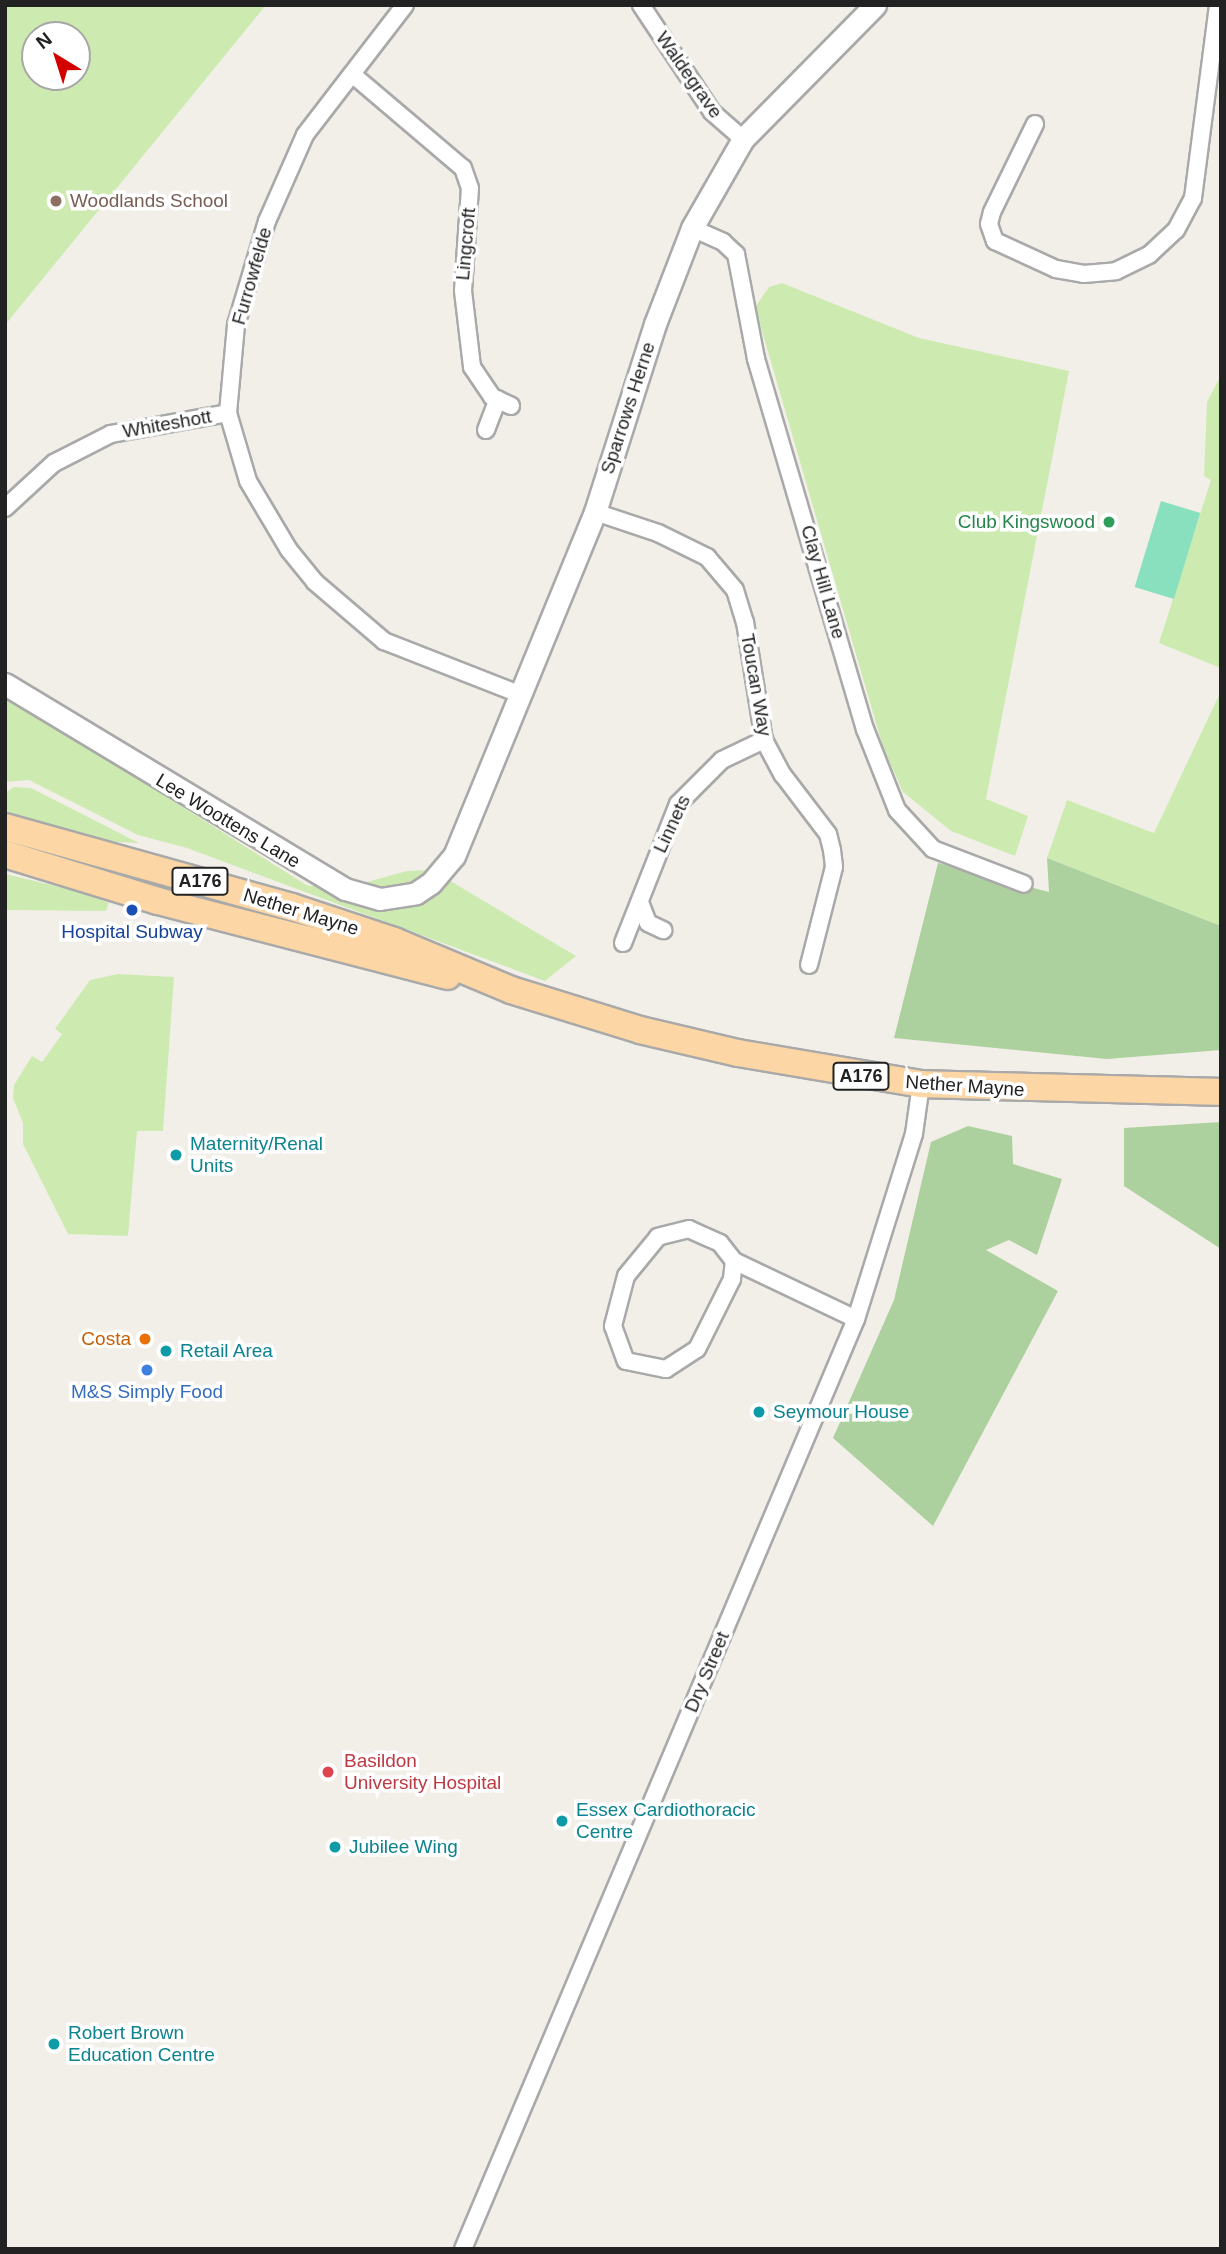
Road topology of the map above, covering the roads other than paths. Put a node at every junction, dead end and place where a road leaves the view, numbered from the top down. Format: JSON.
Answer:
{"nodes":[{"id":1,"x":405,"y":5,"type":"edge"},
{"id":2,"x":641,"y":5,"type":"edge"},
{"id":3,"x":875,"y":5,"type":"edge"},
{"id":4,"x":1218,"y":5,"type":"edge"},
{"id":5,"x":352,"y":74,"type":"junction"},
{"id":6,"x":1035,"y":124,"type":"dead end"},
{"id":7,"x":743,"y":139,"type":"junction"},
{"id":8,"x":692,"y":228,"type":"junction"},
{"id":9,"x":228,"y":413,"type":"junction"},
{"id":10,"x":486,"y":430,"type":"dead end"},
{"id":11,"x":5,"y":508,"type":"edge"},
{"id":12,"x":595,"y":512,"type":"junction"},
{"id":13,"x":5,"y":684,"type":"edge"},
{"id":14,"x":519,"y":694,"type":"junction"},
{"id":15,"x":764,"y":740,"type":"junction"},
{"id":16,"x":5,"y":827,"type":"edge"},
{"id":17,"x":5,"y":855,"type":"edge"},
{"id":18,"x":454,"y":856,"type":"joint"},
{"id":19,"x":1024,"y":884,"type":"dead end"},
{"id":20,"x":640,"y":902,"type":"junction"},
{"id":21,"x":663,"y":930,"type":"dead end"},
{"id":22,"x":623,"y":943,"type":"dead end"},
{"id":23,"x":809,"y":965,"type":"dead end"},
{"id":24,"x":510,"y":990,"type":"junction"},
{"id":25,"x":921,"y":1084,"type":"junction"},
{"id":26,"x":1221,"y":1092,"type":"edge"},
{"id":27,"x":734,"y":1261,"type":"junction"},
{"id":28,"x":856,"y":1319,"type":"junction"},
{"id":29,"x":463,"y":2249,"type":"edge"}],
"edges":[{"from":1,"to":5,"type":"street","name":"Furrowfelde"},
{"from":2,"to":7,"type":"street","name":"Waldegrave"},
{"from":3,"to":7,"type":"street","name":"Sparrows Herne"},
{"from":4,"to":6,"type":"street"},
{"from":5,"to":9,"type":"street","name":"Furrowfelde"},
{"from":5,"to":10,"type":"street","name":"Lingcroft"},
{"from":7,"to":8,"type":"street","name":"Sparrows Herne"},
{"from":8,"to":12,"type":"street","name":"Sparrows Herne"},
{"from":8,"to":19,"type":"street","name":"Clay Hill Lane"},
{"from":9,"to":11,"type":"street","name":"Whiteshott"},
{"from":9,"to":14,"type":"street","name":"Furrowfelde"},
{"from":12,"to":14,"type":"street","name":"Sparrows Herne"},
{"from":12,"to":15,"type":"street","name":"Toucan Way"},
{"from":13,"to":18,"type":"street","name":"Lee Woottens Lane"},
{"from":14,"to":18,"type":"street","name":"Sparrows Herne"},
{"from":15,"to":20,"type":"street","name":"Linnets"},
{"from":15,"to":23,"type":"street","name":"Toucan Way"},
{"from":16,"to":24,"type":"main road","name":"Nether Mayne","number":"A176"},
{"from":17,"to":24,"type":"main road","name":"Nether Mayne","number":"A176"},
{"from":20,"to":21,"type":"street"},
{"from":20,"to":22,"type":"street","name":"Linnets"},
{"from":24,"to":25,"type":"main road","name":"Nether Mayne","number":"A176"},
{"from":25,"to":26,"type":"main road","name":"Nether Mayne","number":"A176"},
{"from":25,"to":28,"type":"street","name":"Dry Street"},
{"from":27,"to":27,"type":"street"},
{"from":27,"to":28,"type":"street"},
{"from":28,"to":29,"type":"street","name":"Dry Street"}]}
